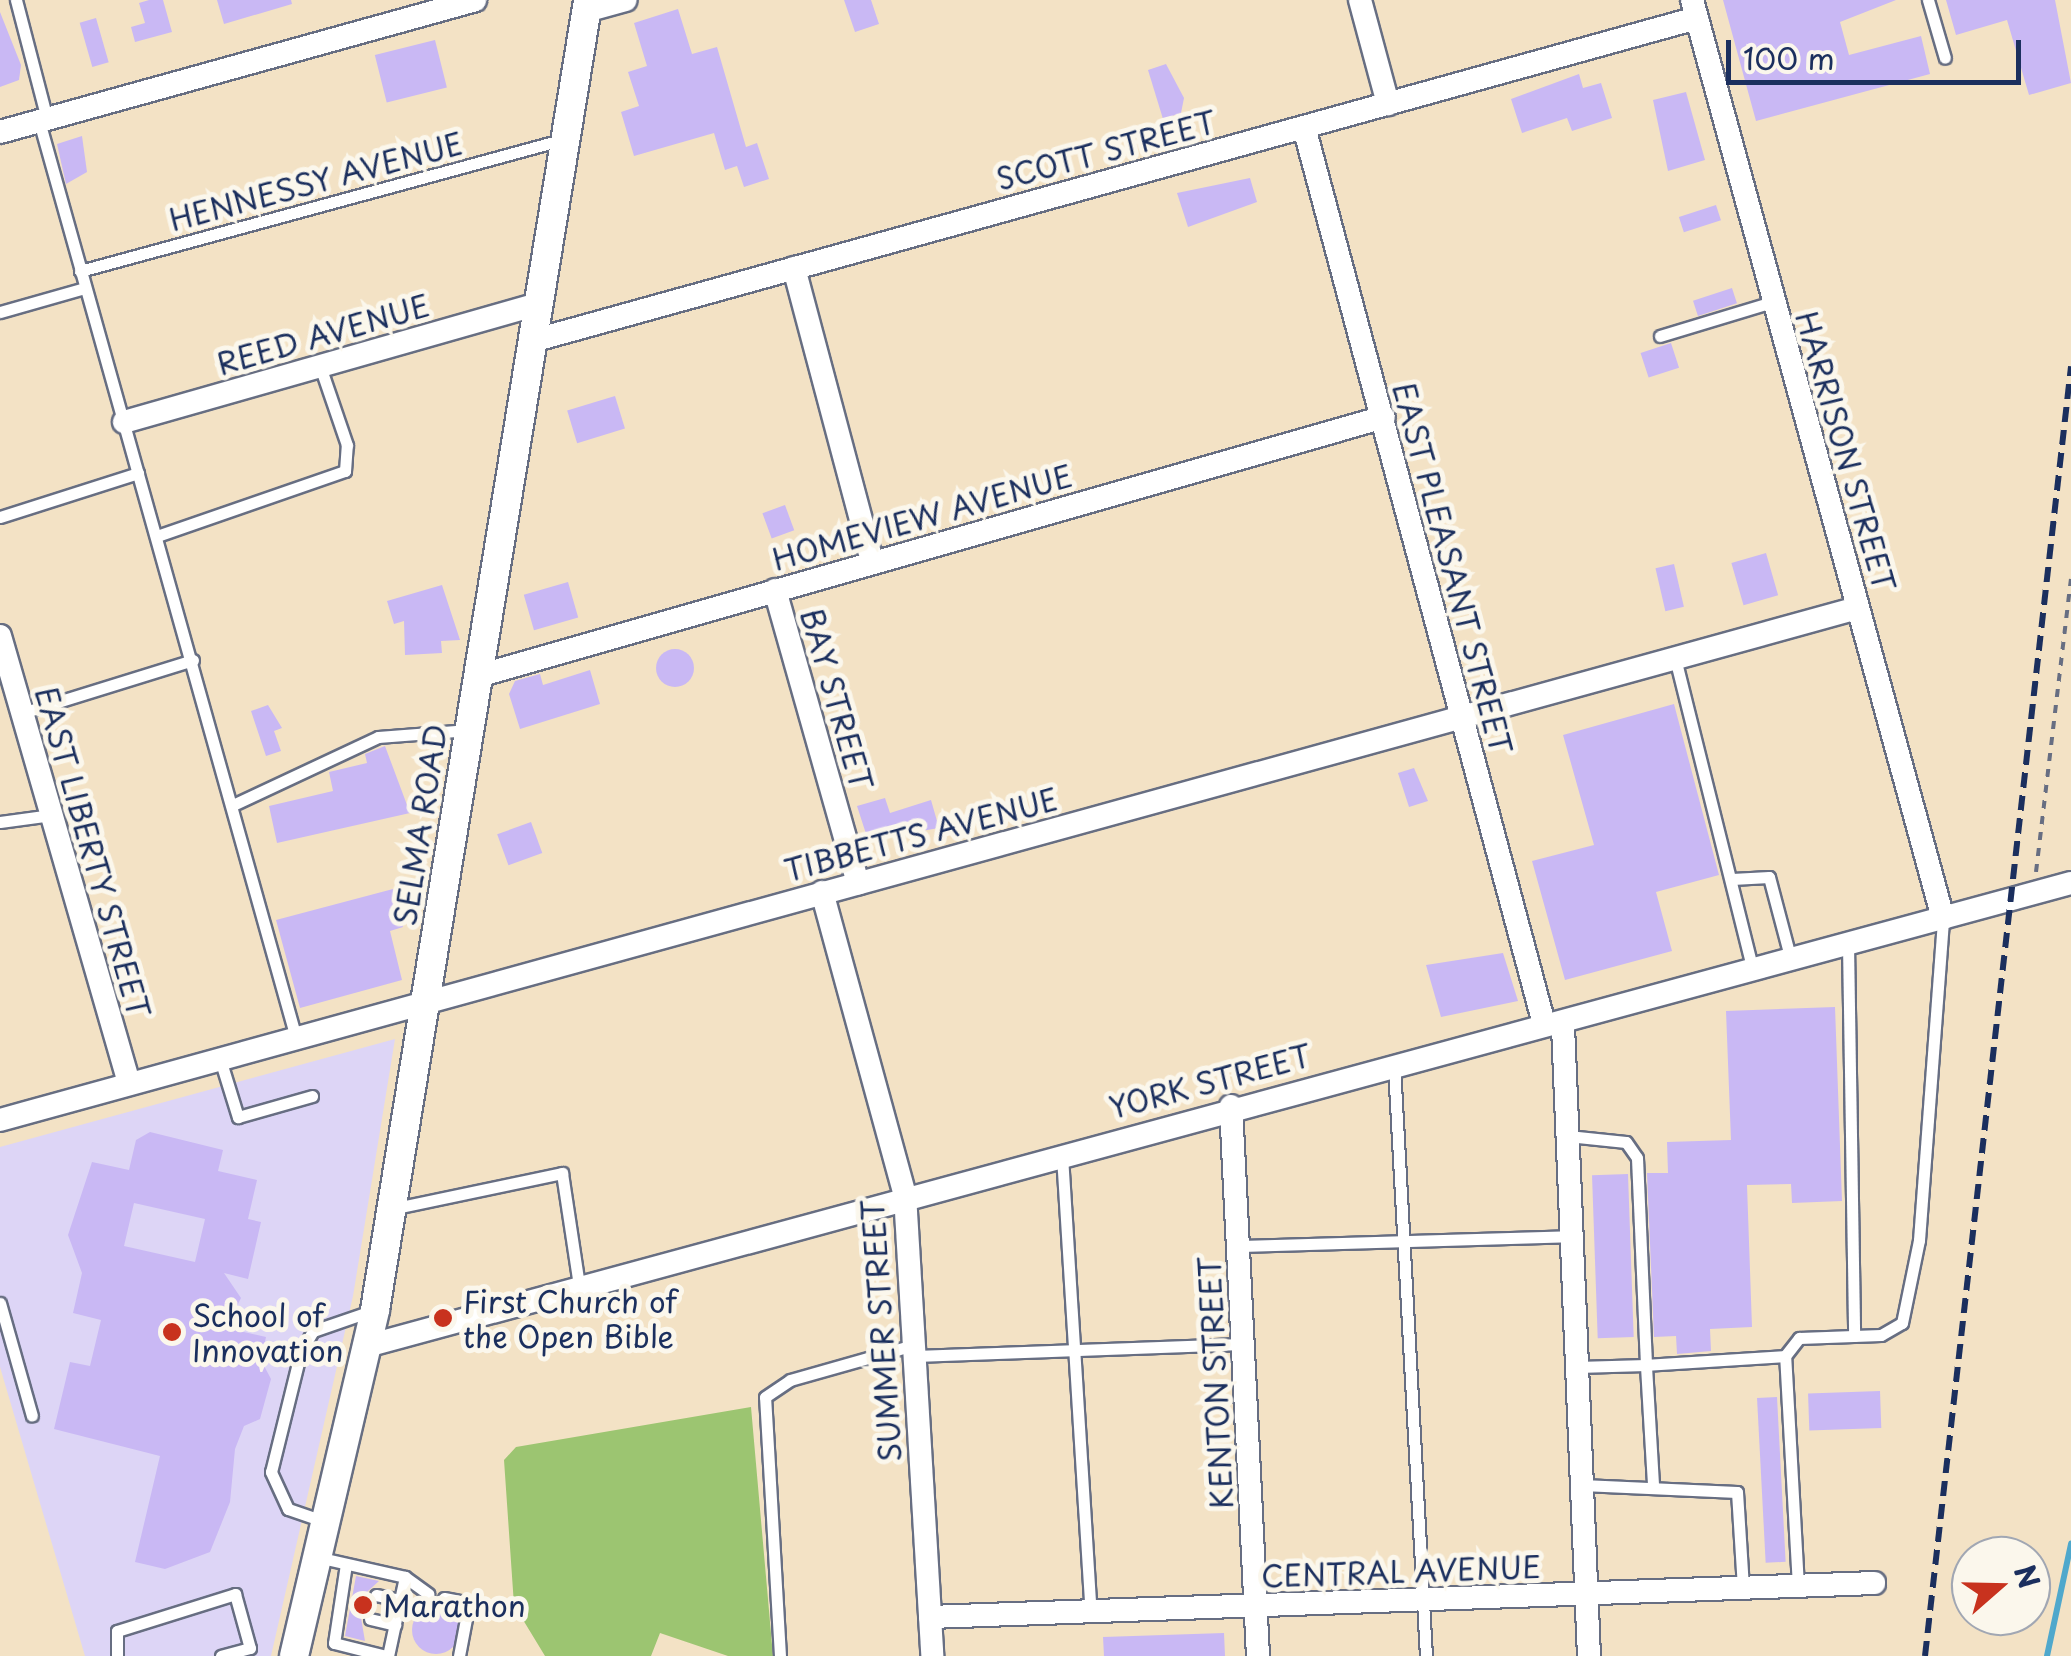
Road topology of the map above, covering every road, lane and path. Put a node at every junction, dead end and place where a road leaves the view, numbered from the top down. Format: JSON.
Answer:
{"nodes":[{"id":1,"x":16,"y":0,"type":"edge"},
{"id":2,"x":626,"y":0,"type":"edge"},
{"id":3,"x":1360,"y":0,"type":"edge"},
{"id":4,"x":1928,"y":0,"type":"edge"},
{"id":5,"x":469,"y":1,"type":"edge"},
{"id":6,"x":587,"y":6,"type":"edge"},
{"id":7,"x":1694,"y":9,"type":"edge"},
{"id":8,"x":1945,"y":58,"type":"dead end"},
{"id":9,"x":1388,"y":104,"type":"junction"},
{"id":10,"x":43,"y":120,"type":"junction"},
{"id":11,"x":1304,"y":127,"type":"junction"},
{"id":12,"x":0,"y":132,"type":"edge"},
{"id":13,"x":565,"y":139,"type":"junction"},
{"id":14,"x":794,"y":268,"type":"junction"},
{"id":15,"x":80,"y":271,"type":"junction"},
{"id":16,"x":84,"y":288,"type":"junction"},
{"id":17,"x":1772,"y":302,"type":"junction"},
{"id":18,"x":538,"y":304,"type":"junction"},
{"id":19,"x":0,"y":312,"type":"edge"},
{"id":20,"x":1660,"y":336,"type":"dead end"},
{"id":21,"x":532,"y":341,"type":"junction"},
{"id":22,"x":320,"y":366,"type":"junction"},
{"id":23,"x":1384,"y":418,"type":"junction"},
{"id":24,"x":124,"y":422,"type":"junction"},
{"id":25,"x":138,"y":473,"type":"junction"},
{"id":26,"x":0,"y":517,"type":"edge"},
{"id":27,"x":158,"y":536,"type":"junction"},
{"id":28,"x":872,"y":562,"type":"junction"},
{"id":29,"x":2071,"y":579,"type":"edge"},
{"id":30,"x":775,"y":590,"type":"junction"},
{"id":31,"x":1858,"y":608,"type":"junction"},
{"id":32,"x":0,"y":636,"type":"edge"},
{"id":33,"x":1675,"y":658,"type":"junction"},
{"id":34,"x":193,"y":660,"type":"junction"},
{"id":35,"x":478,"y":676,"type":"junction"},
{"id":36,"x":22,"y":713,"type":"junction"},
{"id":37,"x":1460,"y":717,"type":"junction"},
{"id":38,"x":469,"y":730,"type":"junction"},
{"id":39,"x":235,"y":804,"type":"junction"},
{"id":40,"x":52,"y":815,"type":"junction"},
{"id":41,"x":0,"y":822,"type":"edge"},
{"id":42,"x":1732,"y":879,"type":"junction"},
{"id":43,"x":858,"y":883,"type":"junction"},
{"id":44,"x":2071,"y":883,"type":"edge"},
{"id":45,"x":822,"y":892,"type":"junction"},
{"id":46,"x":2034,"y":893,"type":"junction"},
{"id":47,"x":1943,"y":918,"type":"junction"},
{"id":48,"x":1848,"y":944,"type":"junction"},
{"id":49,"x":1791,"y":960,"type":"junction"},
{"id":50,"x":1753,"y":971,"type":"junction"},
{"id":51,"x":425,"y":1002,"type":"junction"},
{"id":52,"x":1553,"y":1025,"type":"junction"},
{"id":53,"x":296,"y":1038,"type":"junction"},
{"id":54,"x":220,"y":1059,"type":"junction"},
{"id":55,"x":1394,"y":1062,"type":"junction"},
{"id":56,"x":129,"y":1084,"type":"junction"},
{"id":57,"x":312,"y":1096,"type":"dead end"},
{"id":58,"x":1231,"y":1106,"type":"junction"},
{"id":59,"x":0,"y":1120,"type":"edge"},
{"id":60,"x":1568,"y":1136,"type":"junction"},
{"id":61,"x":1062,"y":1152,"type":"junction"},
{"id":62,"x":904,"y":1195,"type":"junction"},
{"id":63,"x":391,"y":1210,"type":"junction"},
{"id":64,"x":1572,"y":1236,"type":"junction"},
{"id":65,"x":1404,"y":1240,"type":"junction"},
{"id":66,"x":1238,"y":1246,"type":"junction"},
{"id":67,"x":579,"y":1286,"type":"junction"},
{"id":68,"x":0,"y":1302,"type":"edge"},
{"id":69,"x":375,"y":1310,"type":"junction"},
{"id":70,"x":1854,"y":1336,"type":"junction"},
{"id":71,"x":1242,"y":1344,"type":"junction"},
{"id":72,"x":366,"y":1346,"type":"junction"},
{"id":73,"x":914,"y":1350,"type":"junction"},
{"id":74,"x":1077,"y":1350,"type":"junction"},
{"id":75,"x":1785,"y":1356,"type":"junction"},
{"id":76,"x":1646,"y":1365,"type":"junction"},
{"id":77,"x":1577,"y":1367,"type":"junction"},
{"id":78,"x":32,"y":1416,"type":"dead end"},
{"id":79,"x":1582,"y":1484,"type":"junction"},
{"id":80,"x":1654,"y":1484,"type":"junction"},
{"id":81,"x":326,"y":1522,"type":"junction"},
{"id":82,"x":317,"y":1556,"type":"junction"},
{"id":83,"x":346,"y":1564,"type":"junction"},
{"id":84,"x":404,"y":1577,"type":"junction"},
{"id":85,"x":1874,"y":1583,"type":"dead end"},
{"id":86,"x":1798,"y":1586,"type":"junction"},
{"id":87,"x":1743,"y":1588,"type":"junction"},
{"id":88,"x":428,"y":1594,"type":"dead end"},
{"id":89,"x":1587,"y":1594,"type":"junction"},
{"id":90,"x":376,"y":1595,"type":"dead end"},
{"id":91,"x":444,"y":1598,"type":"dead end"},
{"id":92,"x":400,"y":1600,"type":"junction"},
{"id":93,"x":1422,"y":1600,"type":"junction"},
{"id":94,"x":1255,"y":1606,"type":"junction"},
{"id":95,"x":1091,"y":1612,"type":"junction"},
{"id":96,"x":930,"y":1617,"type":"junction"},
{"id":97,"x":370,"y":1619,"type":"dead end"},
{"id":98,"x":395,"y":1625,"type":"junction"},
{"id":99,"x":117,"y":1656,"type":"edge"},
{"id":100,"x":221,"y":1656,"type":"edge"},
{"id":101,"x":294,"y":1656,"type":"edge"},
{"id":102,"x":387,"y":1656,"type":"edge"},
{"id":103,"x":459,"y":1656,"type":"edge"},
{"id":104,"x":780,"y":1656,"type":"edge"},
{"id":105,"x":932,"y":1656,"type":"edge"},
{"id":106,"x":1258,"y":1656,"type":"edge"},
{"id":107,"x":1426,"y":1656,"type":"edge"},
{"id":108,"x":1590,"y":1656,"type":"edge"}],
"edges":[{"from":1,"to":10,"type":"lane"},
{"from":2,"to":6,"type":"street"},
{"from":3,"to":9,"type":"street"},
{"from":4,"to":8,"type":"lane"},
{"from":5,"to":10,"type":"street"},
{"from":6,"to":13,"type":"street","name":"SELMA ROAD"},
{"from":7,"to":9,"type":"street","name":"SCOTT STREET"},
{"from":7,"to":17,"type":"street","name":"HARRISON STREET"},
{"from":9,"to":11,"type":"street","name":"SCOTT STREET"},
{"from":10,"to":12,"type":"street"},
{"from":10,"to":15,"type":"lane"},
{"from":11,"to":14,"type":"street","name":"SCOTT STREET"},
{"from":11,"to":23,"type":"street","name":"EAST PLEASANT STREET"},
{"from":13,"to":15,"type":"lane","name":"HENNESSY AVENUE"},
{"from":13,"to":18,"type":"street","name":"SELMA ROAD"},
{"from":14,"to":21,"type":"street","name":"SCOTT STREET"},
{"from":14,"to":28,"type":"street"},
{"from":15,"to":16,"type":"lane"},
{"from":16,"to":19,"type":"lane"},
{"from":16,"to":24,"type":"lane"},
{"from":17,"to":20,"type":"lane"},
{"from":17,"to":31,"type":"street","name":"HARRISON STREET"},
{"from":18,"to":21,"type":"street","name":"SELMA ROAD"},
{"from":18,"to":22,"type":"street","name":"REED AVENUE"},
{"from":21,"to":35,"type":"street","name":"SELMA ROAD"},
{"from":22,"to":24,"type":"street","name":"REED AVENUE"},
{"from":22,"to":27,"type":"lane"},
{"from":23,"to":28,"type":"street","name":"HOMEVIEW AVENUE"},
{"from":23,"to":37,"type":"street","name":"EAST PLEASANT STREET"},
{"from":24,"to":25,"type":"lane"},
{"from":25,"to":26,"type":"lane"},
{"from":25,"to":27,"type":"lane"},
{"from":27,"to":34,"type":"lane"},
{"from":28,"to":30,"type":"street","name":"HOMEVIEW AVENUE"},
{"from":29,"to":46,"type":"path"},
{"from":30,"to":35,"type":"street","name":"HOMEVIEW AVENUE"},
{"from":30,"to":43,"type":"street","name":"BAY STREET"},
{"from":31,"to":33,"type":"street","name":"TIBBETTS AVENUE"},
{"from":31,"to":47,"type":"street","name":"HARRISON STREET"},
{"from":32,"to":36,"type":"street","name":"EAST LIBERTY STREET"},
{"from":33,"to":37,"type":"street","name":"TIBBETTS AVENUE"},
{"from":33,"to":42,"type":"lane"},
{"from":34,"to":36,"type":"lane"},
{"from":34,"to":39,"type":"lane"},
{"from":35,"to":38,"type":"street","name":"SELMA ROAD"},
{"from":36,"to":40,"type":"street","name":"EAST LIBERTY STREET"},
{"from":37,"to":43,"type":"street","name":"TIBBETTS AVENUE"},
{"from":37,"to":52,"type":"street","name":"EAST PLEASANT STREET"},
{"from":38,"to":39,"type":"lane"},
{"from":38,"to":51,"type":"street","name":"SELMA ROAD"},
{"from":39,"to":53,"type":"lane"},
{"from":40,"to":41,"type":"lane"},
{"from":40,"to":56,"type":"street","name":"EAST LIBERTY STREET"},
{"from":42,"to":49,"type":"lane"},
{"from":42,"to":50,"type":"lane"},
{"from":43,"to":45,"type":"street","name":"TIBBETTS AVENUE"},
{"from":44,"to":46,"type":"street","name":"YORK STREET"},
{"from":45,"to":51,"type":"street","name":"TIBBETTS AVENUE"},
{"from":45,"to":62,"type":"street","name":"SUMMER STREET"},
{"from":46,"to":47,"type":"street","name":"YORK STREET"},
{"from":47,"to":48,"type":"street","name":"YORK STREET"},
{"from":47,"to":70,"type":"lane"},
{"from":48,"to":49,"type":"street","name":"YORK STREET"},
{"from":48,"to":70,"type":"lane"},
{"from":49,"to":50,"type":"street","name":"YORK STREET"},
{"from":50,"to":52,"type":"street","name":"YORK STREET"},
{"from":51,"to":53,"type":"street","name":"TIBBETTS AVENUE"},
{"from":51,"to":63,"type":"street","name":"SELMA ROAD"},
{"from":52,"to":55,"type":"street","name":"YORK STREET"},
{"from":52,"to":60,"type":"street","name":"EAST PLEASANT STREET"},
{"from":53,"to":54,"type":"street","name":"TIBBETTS AVENUE"},
{"from":54,"to":56,"type":"street","name":"TIBBETTS AVENUE"},
{"from":54,"to":57,"type":"lane"},
{"from":55,"to":58,"type":"street","name":"YORK STREET"},
{"from":55,"to":65,"type":"lane"},
{"from":56,"to":59,"type":"street","name":"TIBBETTS AVENUE"},
{"from":58,"to":61,"type":"street","name":"YORK STREET"},
{"from":58,"to":66,"type":"street","name":"KENTON STREET"},
{"from":60,"to":64,"type":"street","name":"EAST PLEASANT STREET"},
{"from":60,"to":76,"type":"lane"},
{"from":61,"to":62,"type":"street","name":"YORK STREET"},
{"from":61,"to":74,"type":"lane"},
{"from":62,"to":67,"type":"street","name":"YORK STREET"},
{"from":62,"to":73,"type":"street","name":"SUMMER STREET"},
{"from":63,"to":67,"type":"lane"},
{"from":63,"to":69,"type":"street","name":"SELMA ROAD"},
{"from":64,"to":65,"type":"lane"},
{"from":64,"to":77,"type":"street","name":"EAST PLEASANT STREET"},
{"from":65,"to":66,"type":"lane"},
{"from":65,"to":93,"type":"lane"},
{"from":66,"to":71,"type":"street","name":"KENTON STREET"},
{"from":67,"to":72,"type":"street","name":"YORK STREET"},
{"from":68,"to":78,"type":"lane"},
{"from":69,"to":72,"type":"street","name":"SELMA ROAD"},
{"from":69,"to":81,"type":"lane"},
{"from":70,"to":75,"type":"lane"},
{"from":71,"to":74,"type":"lane"},
{"from":71,"to":94,"type":"street","name":"KENTON STREET"},
{"from":72,"to":81,"type":"street","name":"SELMA ROAD"},
{"from":73,"to":74,"type":"lane"},
{"from":73,"to":96,"type":"street","name":"SUMMER STREET"},
{"from":73,"to":104,"type":"lane"},
{"from":74,"to":95,"type":"lane"},
{"from":75,"to":76,"type":"lane"},
{"from":75,"to":86,"type":"lane"},
{"from":76,"to":77,"type":"lane"},
{"from":76,"to":80,"type":"lane"},
{"from":77,"to":79,"type":"street","name":"EAST PLEASANT STREET"},
{"from":79,"to":80,"type":"lane"},
{"from":79,"to":89,"type":"street","name":"EAST PLEASANT STREET"},
{"from":80,"to":87,"type":"lane"},
{"from":81,"to":82,"type":"street","name":"SELMA ROAD"},
{"from":82,"to":83,"type":"lane"},
{"from":82,"to":101,"type":"street","name":"SELMA ROAD"},
{"from":83,"to":84,"type":"lane"},
{"from":83,"to":102,"type":"lane"},
{"from":84,"to":88,"type":"lane"},
{"from":84,"to":92,"type":"lane"},
{"from":85,"to":86,"type":"street","name":"CENTRAL AVENUE"},
{"from":86,"to":87,"type":"street","name":"CENTRAL AVENUE"},
{"from":87,"to":89,"type":"street","name":"CENTRAL AVENUE"},
{"from":89,"to":93,"type":"street","name":"CENTRAL AVENUE"},
{"from":89,"to":108,"type":"street","name":"EAST PLEASANT STREET"},
{"from":90,"to":92,"type":"lane"},
{"from":91,"to":103,"type":"lane"},
{"from":92,"to":98,"type":"lane"},
{"from":93,"to":94,"type":"street","name":"CENTRAL AVENUE"},
{"from":93,"to":107,"type":"lane"},
{"from":94,"to":95,"type":"street","name":"CENTRAL AVENUE"},
{"from":94,"to":106,"type":"street","name":"KENTON STREET"},
{"from":95,"to":96,"type":"street","name":"CENTRAL AVENUE"},
{"from":96,"to":105,"type":"street","name":"SUMMER STREET"},
{"from":97,"to":98,"type":"lane"},
{"from":98,"to":102,"type":"lane"},
{"from":99,"to":100,"type":"lane"}]}
